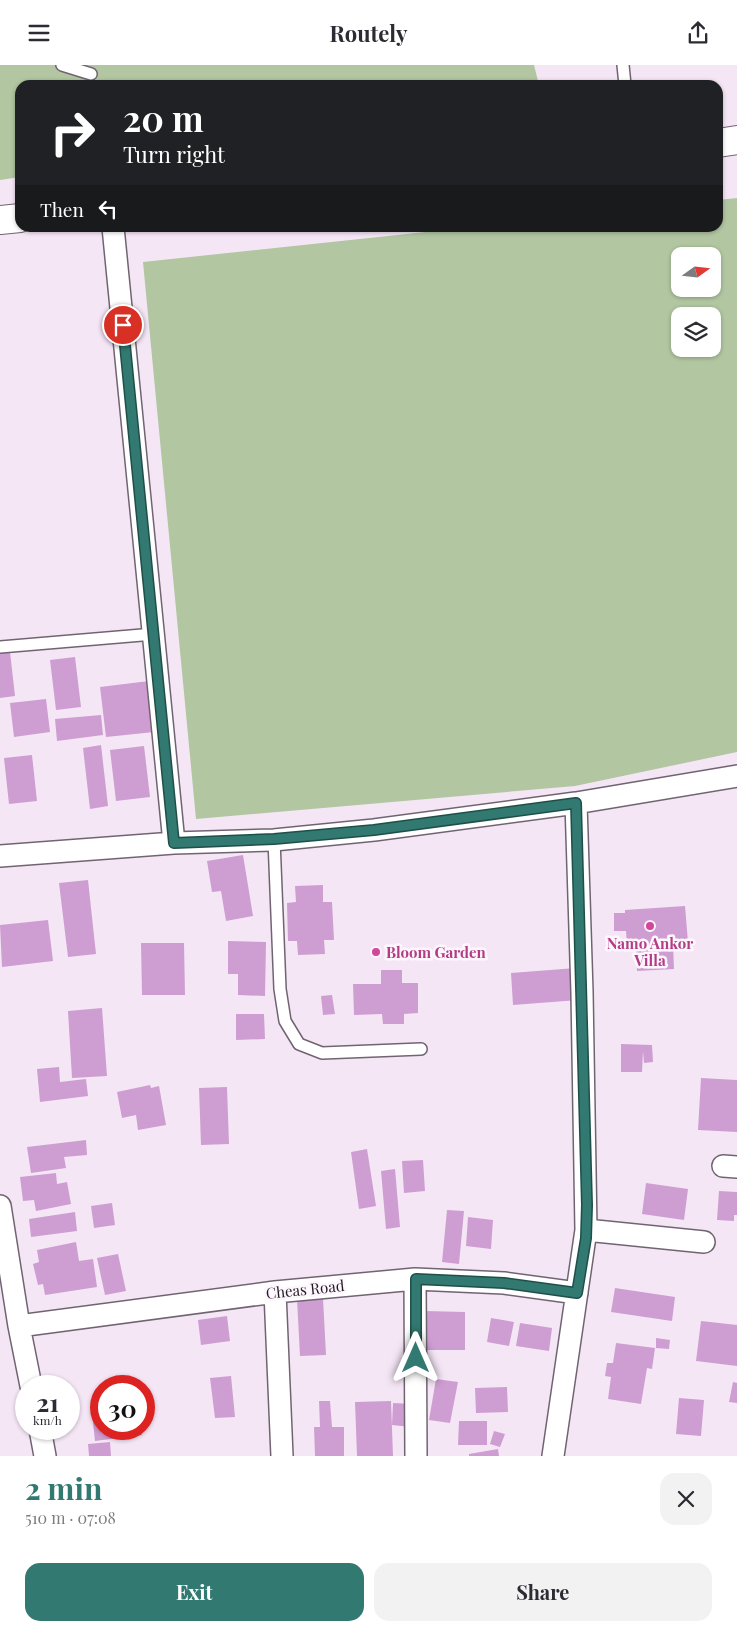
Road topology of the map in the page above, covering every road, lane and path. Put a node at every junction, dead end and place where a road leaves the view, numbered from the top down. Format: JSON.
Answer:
{"nodes":[{"id":1,"x":62,"y":65,"type":"edge"},
{"id":2,"x":623,"y":65,"type":"edge"},
{"id":3,"x":91,"y":74,"type":"dead end"},
{"id":4,"x":625,"y":80,"type":"edge"},
{"id":5,"x":737,"y":141,"type":"edge"},
{"id":6,"x":723,"y":142,"type":"edge"},
{"id":7,"x":15,"y":218,"type":"edge"},
{"id":8,"x":0,"y":220,"type":"edge"},
{"id":9,"x":114,"y":232,"type":"edge"},
{"id":10,"x":154,"y":634,"type":"junction"},
{"id":11,"x":0,"y":647,"type":"edge"},
{"id":12,"x":737,"y":776,"type":"edge"},
{"id":13,"x":576,"y":803,"type":"junction"},
{"id":14,"x":274,"y":839,"type":"junction"},
{"id":15,"x":174,"y":843,"type":"junction"},
{"id":16,"x":0,"y":856,"type":"edge"},
{"id":17,"x":421,"y":1049,"type":"dead end"},
{"id":18,"x":0,"y":1206,"type":"edge"},
{"id":19,"x":586,"y":1230,"type":"junction"},
{"id":20,"x":704,"y":1242,"type":"dead end"},
{"id":21,"x":416,"y":1279,"type":"junction"},
{"id":22,"x":275,"y":1292,"type":"junction"},
{"id":23,"x":577,"y":1293,"type":"junction"},
{"id":24,"x":20,"y":1326,"type":"junction"},
{"id":25,"x":29,"y":1375,"type":"edge"},
{"id":26,"x":42,"y":1440,"type":"edge"},
{"id":27,"x":45,"y":1456,"type":"edge"},
{"id":28,"x":282,"y":1456,"type":"edge"},
{"id":29,"x":416,"y":1456,"type":"edge"},
{"id":30,"x":553,"y":1456,"type":"edge"}],
"edges":[{"from":1,"to":3,"type":"lane"},
{"from":2,"to":4,"type":"lane"},
{"from":5,"to":6,"type":"street"},
{"from":7,"to":8,"type":"street"},
{"from":9,"to":10,"type":"street"},
{"from":10,"to":11,"type":"lane"},
{"from":10,"to":15,"type":"street"},
{"from":12,"to":13,"type":"street"},
{"from":13,"to":14,"type":"street"},
{"from":13,"to":19,"type":"street"},
{"from":14,"to":15,"type":"street"},
{"from":14,"to":17,"type":"lane"},
{"from":15,"to":16,"type":"street"},
{"from":18,"to":24,"type":"street"},
{"from":19,"to":20,"type":"street"},
{"from":19,"to":23,"type":"street"},
{"from":21,"to":22,"type":"street","name":"Cheas Road"},
{"from":21,"to":23,"type":"street","name":"Cheas Road"},
{"from":21,"to":29,"type":"street"},
{"from":22,"to":24,"type":"street","name":"Cheas Road"},
{"from":22,"to":28,"type":"street"},
{"from":23,"to":30,"type":"street"},
{"from":24,"to":25,"type":"street"},
{"from":26,"to":27,"type":"street"}]}
